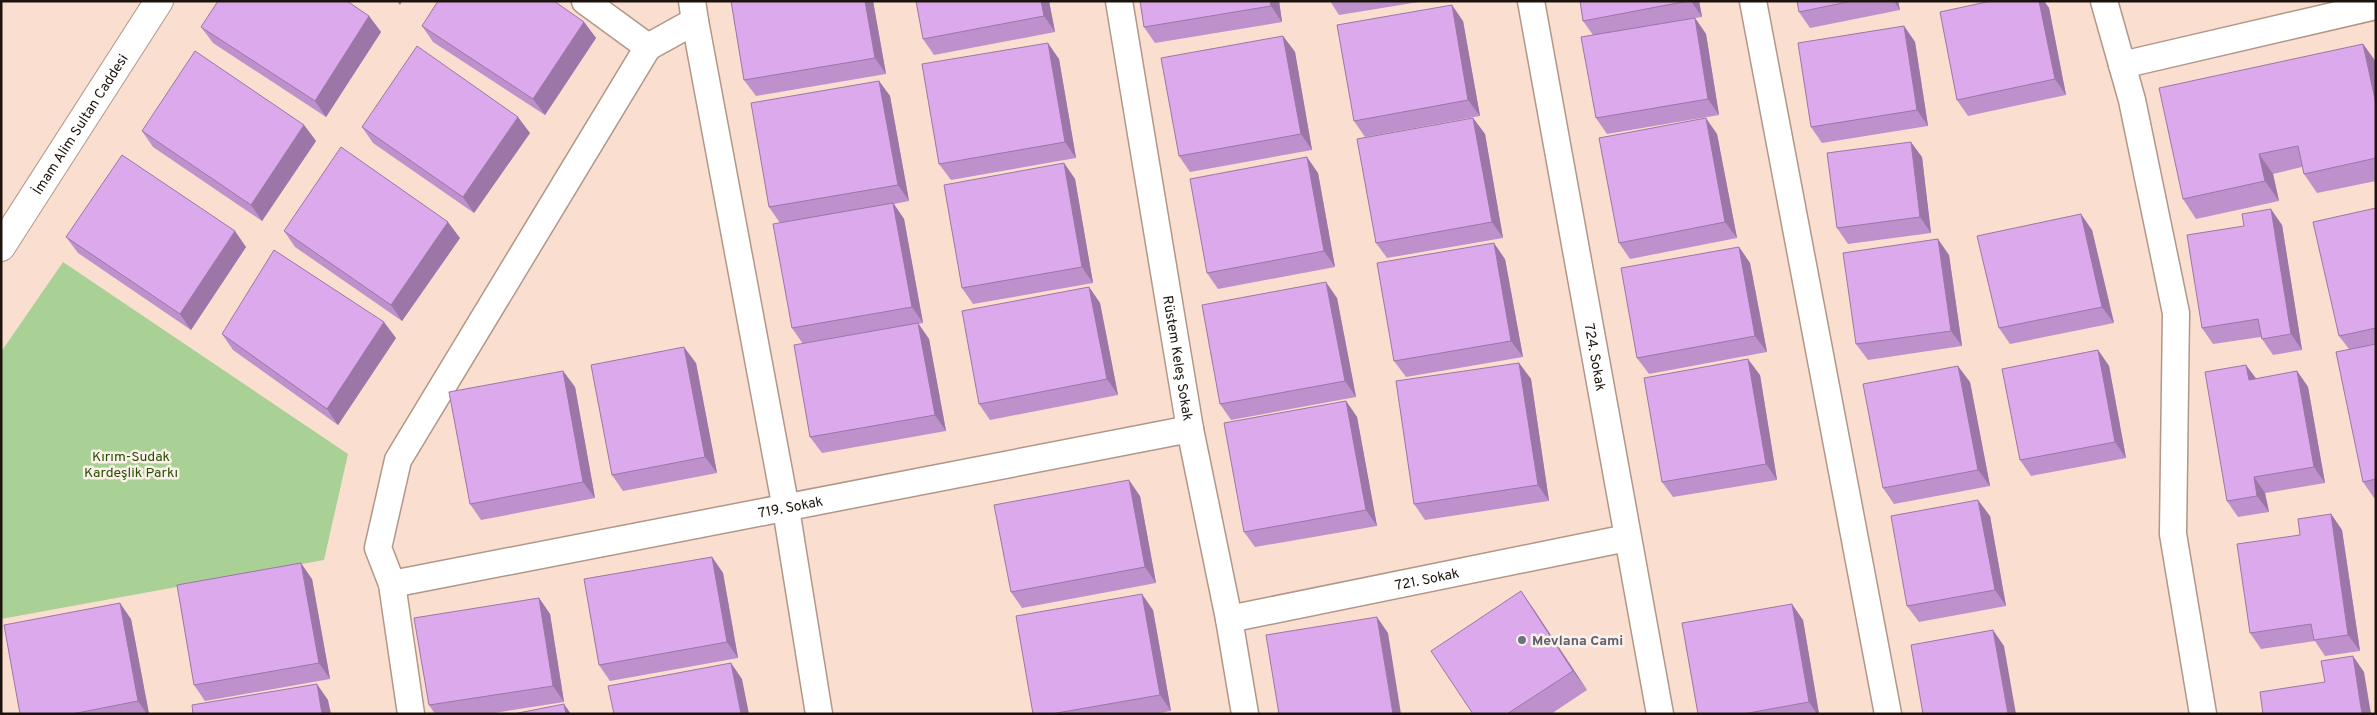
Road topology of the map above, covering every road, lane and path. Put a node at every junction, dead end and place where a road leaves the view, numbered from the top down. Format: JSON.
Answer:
{"nodes":[{"id":1,"x":158,"y":1,"type":"edge"},
{"id":2,"x":585,"y":1,"type":"edge"},
{"id":3,"x":1119,"y":1,"type":"edge"},
{"id":4,"x":1531,"y":1,"type":"edge"},
{"id":5,"x":1753,"y":1,"type":"edge"},
{"id":6,"x":2104,"y":1,"type":"edge"},
{"id":7,"x":2376,"y":6,"type":"edge"},
{"id":8,"x":693,"y":11,"type":"edge"},
{"id":9,"x":648,"y":47,"type":"junction"},
{"id":10,"x":2122,"y":65,"type":"junction"},
{"id":11,"x":1,"y":247,"type":"edge"},
{"id":12,"x":1190,"y":429,"type":"junction"},
{"id":13,"x":786,"y":509,"type":"junction"},
{"id":14,"x":1627,"y":538,"type":"junction"},
{"id":15,"x":392,"y":584,"type":"junction"},
{"id":16,"x":1229,"y":619,"type":"junction"},
{"id":17,"x":411,"y":714,"type":"edge"},
{"id":18,"x":820,"y":714,"type":"edge"},
{"id":19,"x":1245,"y":714,"type":"edge"},
{"id":20,"x":1660,"y":714,"type":"edge"},
{"id":21,"x":1888,"y":714,"type":"edge"},
{"id":22,"x":2203,"y":714,"type":"edge"}],
"edges":[{"from":1,"to":11,"type":"street","name":"İmam Alim Sultan Caddesi"},
{"from":2,"to":9,"type":"street"},
{"from":3,"to":12,"type":"street","name":"Rüstem Keleş Sokak"},
{"from":4,"to":14,"type":"street","name":"724. Sokak"},
{"from":5,"to":21,"type":"street"},
{"from":6,"to":10,"type":"street"},
{"from":7,"to":10,"type":"street"},
{"from":8,"to":9,"type":"street"},
{"from":8,"to":13,"type":"street"},
{"from":9,"to":15,"type":"street"},
{"from":10,"to":22,"type":"street"},
{"from":12,"to":13,"type":"street","name":"719. Sokak"},
{"from":12,"to":16,"type":"street","name":"Rüstem Keleş Sokak"},
{"from":13,"to":15,"type":"street","name":"719. Sokak"},
{"from":13,"to":18,"type":"street"},
{"from":14,"to":16,"type":"street","name":"721. Sokak"},
{"from":14,"to":20,"type":"street","name":"724. Sokak"},
{"from":15,"to":17,"type":"street"},
{"from":16,"to":19,"type":"street","name":"Rüstem Keleş Sokak"}]}
